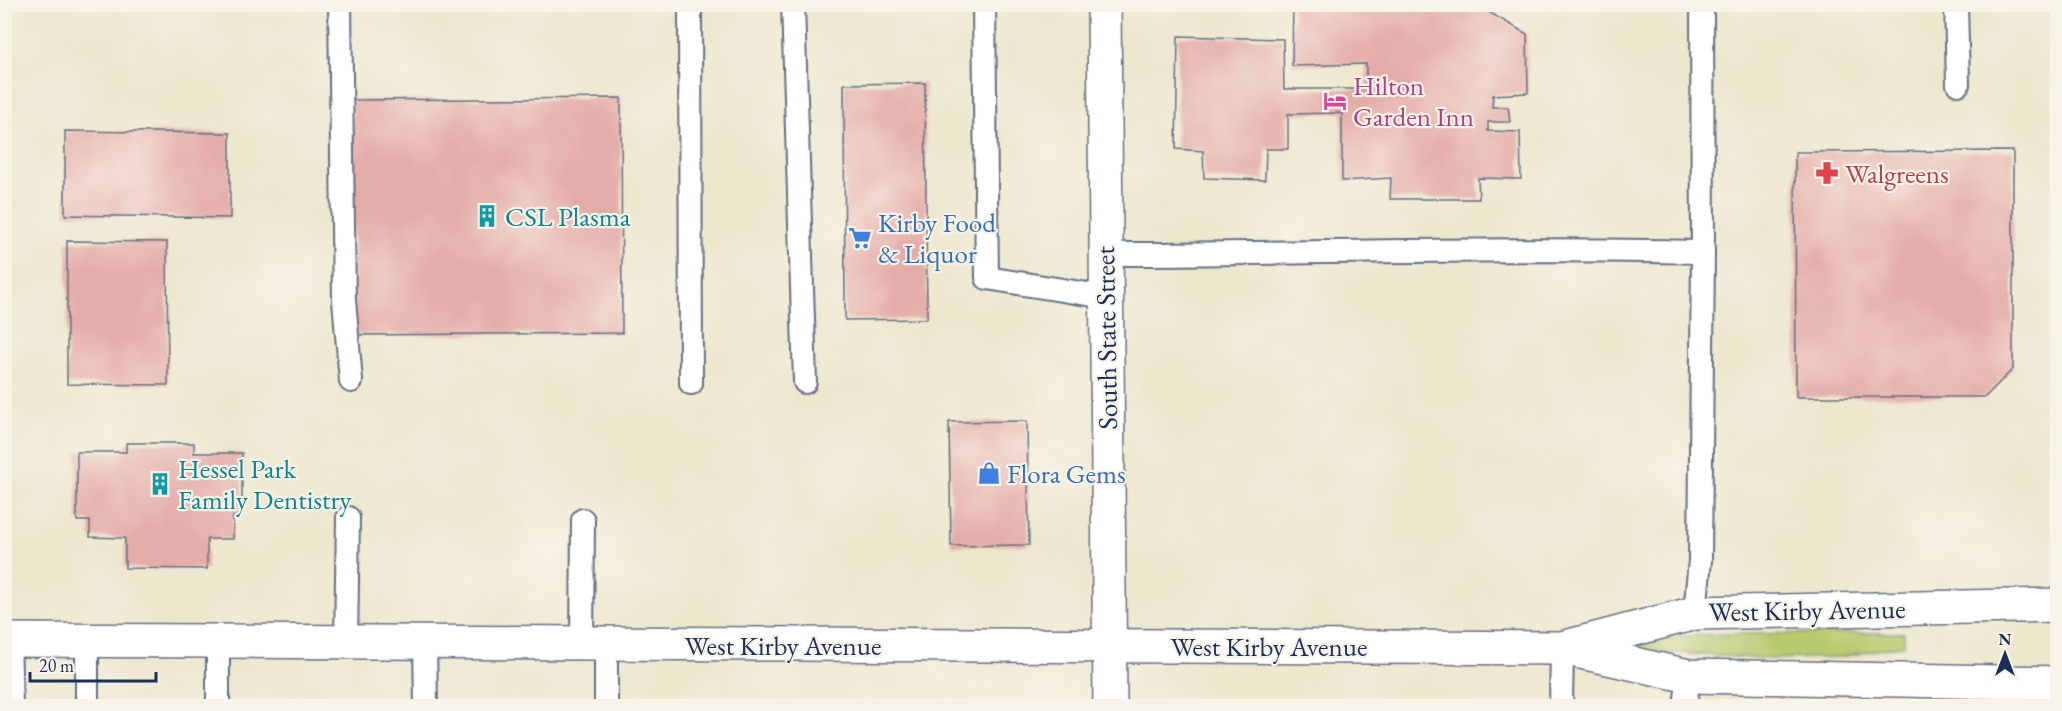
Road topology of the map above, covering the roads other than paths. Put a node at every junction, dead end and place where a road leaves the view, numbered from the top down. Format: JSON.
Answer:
{"nodes":[{"id":1,"x":340,"y":4,"type":"edge"},
{"id":2,"x":690,"y":4,"type":"edge"},
{"id":3,"x":793,"y":4,"type":"edge"},
{"id":4,"x":984,"y":4,"type":"edge"},
{"id":5,"x":1104,"y":4,"type":"edge"},
{"id":6,"x":1702,"y":4,"type":"edge"},
{"id":7,"x":1956,"y":4,"type":"edge"},
{"id":8,"x":1958,"y":84,"type":"dead end"},
{"id":9,"x":1703,"y":252,"type":"junction"},
{"id":10,"x":1106,"y":254,"type":"junction"},
{"id":11,"x":1106,"y":297,"type":"junction"},
{"id":12,"x":351,"y":381,"type":"dead end"},
{"id":13,"x":805,"y":382,"type":"dead end"},
{"id":14,"x":691,"y":383,"type":"dead end"},
{"id":15,"x":348,"y":518,"type":"dead end"},
{"id":16,"x":583,"y":520,"type":"dead end"},
{"id":17,"x":2058,"y":605,"type":"edge"},
{"id":18,"x":1695,"y":613,"type":"junction"},
{"id":19,"x":7,"y":640,"type":"edge"},
{"id":20,"x":87,"y":640,"type":"junction"},
{"id":21,"x":218,"y":641,"type":"junction"},
{"id":22,"x":346,"y":642,"type":"junction"},
{"id":23,"x":425,"y":643,"type":"junction"},
{"id":24,"x":594,"y":644,"type":"junction"},
{"id":25,"x":1109,"y":646,"type":"junction"},
{"id":26,"x":1562,"y":648,"type":"junction"},
{"id":27,"x":2058,"y":683,"type":"edge"},
{"id":28,"x":1687,"y":691,"type":"edge"},
{"id":29,"x":11,"y":706,"type":"edge"},
{"id":30,"x":87,"y":706,"type":"edge"},
{"id":31,"x":218,"y":706,"type":"edge"},
{"id":32,"x":426,"y":706,"type":"edge"},
{"id":33,"x":606,"y":706,"type":"edge"},
{"id":34,"x":1110,"y":706,"type":"edge"},
{"id":35,"x":1561,"y":706,"type":"edge"}],
"edges":[{"from":1,"to":12,"type":"lane"},
{"from":2,"to":14,"type":"lane"},
{"from":3,"to":13,"type":"lane"},
{"from":4,"to":11,"type":"lane"},
{"from":5,"to":10,"type":"main road","name":"South State Street"},
{"from":6,"to":9,"type":"lane"},
{"from":7,"to":8,"type":"lane"},
{"from":9,"to":10,"type":"lane"},
{"from":9,"to":18,"type":"lane"},
{"from":10,"to":11,"type":"main road","name":"South State Street"},
{"from":11,"to":25,"type":"main road","name":"South State Street"},
{"from":15,"to":22,"type":"lane"},
{"from":16,"to":24,"type":"lane"},
{"from":17,"to":18,"type":"main road","name":"West Kirby Avenue"},
{"from":18,"to":26,"type":"main road","name":"West Kirby Avenue"},
{"from":19,"to":20,"type":"main road","name":"West Kirby Avenue"},
{"from":19,"to":29,"type":"lane"},
{"from":20,"to":21,"type":"main road","name":"West Kirby Avenue"},
{"from":20,"to":30,"type":"lane"},
{"from":21,"to":22,"type":"main road","name":"West Kirby Avenue"},
{"from":21,"to":31,"type":"lane"},
{"from":22,"to":23,"type":"main road","name":"West Kirby Avenue"},
{"from":23,"to":24,"type":"main road","name":"West Kirby Avenue"},
{"from":23,"to":32,"type":"lane"},
{"from":24,"to":25,"type":"main road","name":"West Kirby Avenue"},
{"from":24,"to":33,"type":"lane"},
{"from":25,"to":26,"type":"main road","name":"West Kirby Avenue"},
{"from":25,"to":34,"type":"main road","name":"South State Street"},
{"from":26,"to":28,"type":"main road","name":"West Kirby Avenue"},
{"from":26,"to":35,"type":"lane"},
{"from":27,"to":28,"type":"main road","name":"West Kirby Avenue"}]}
